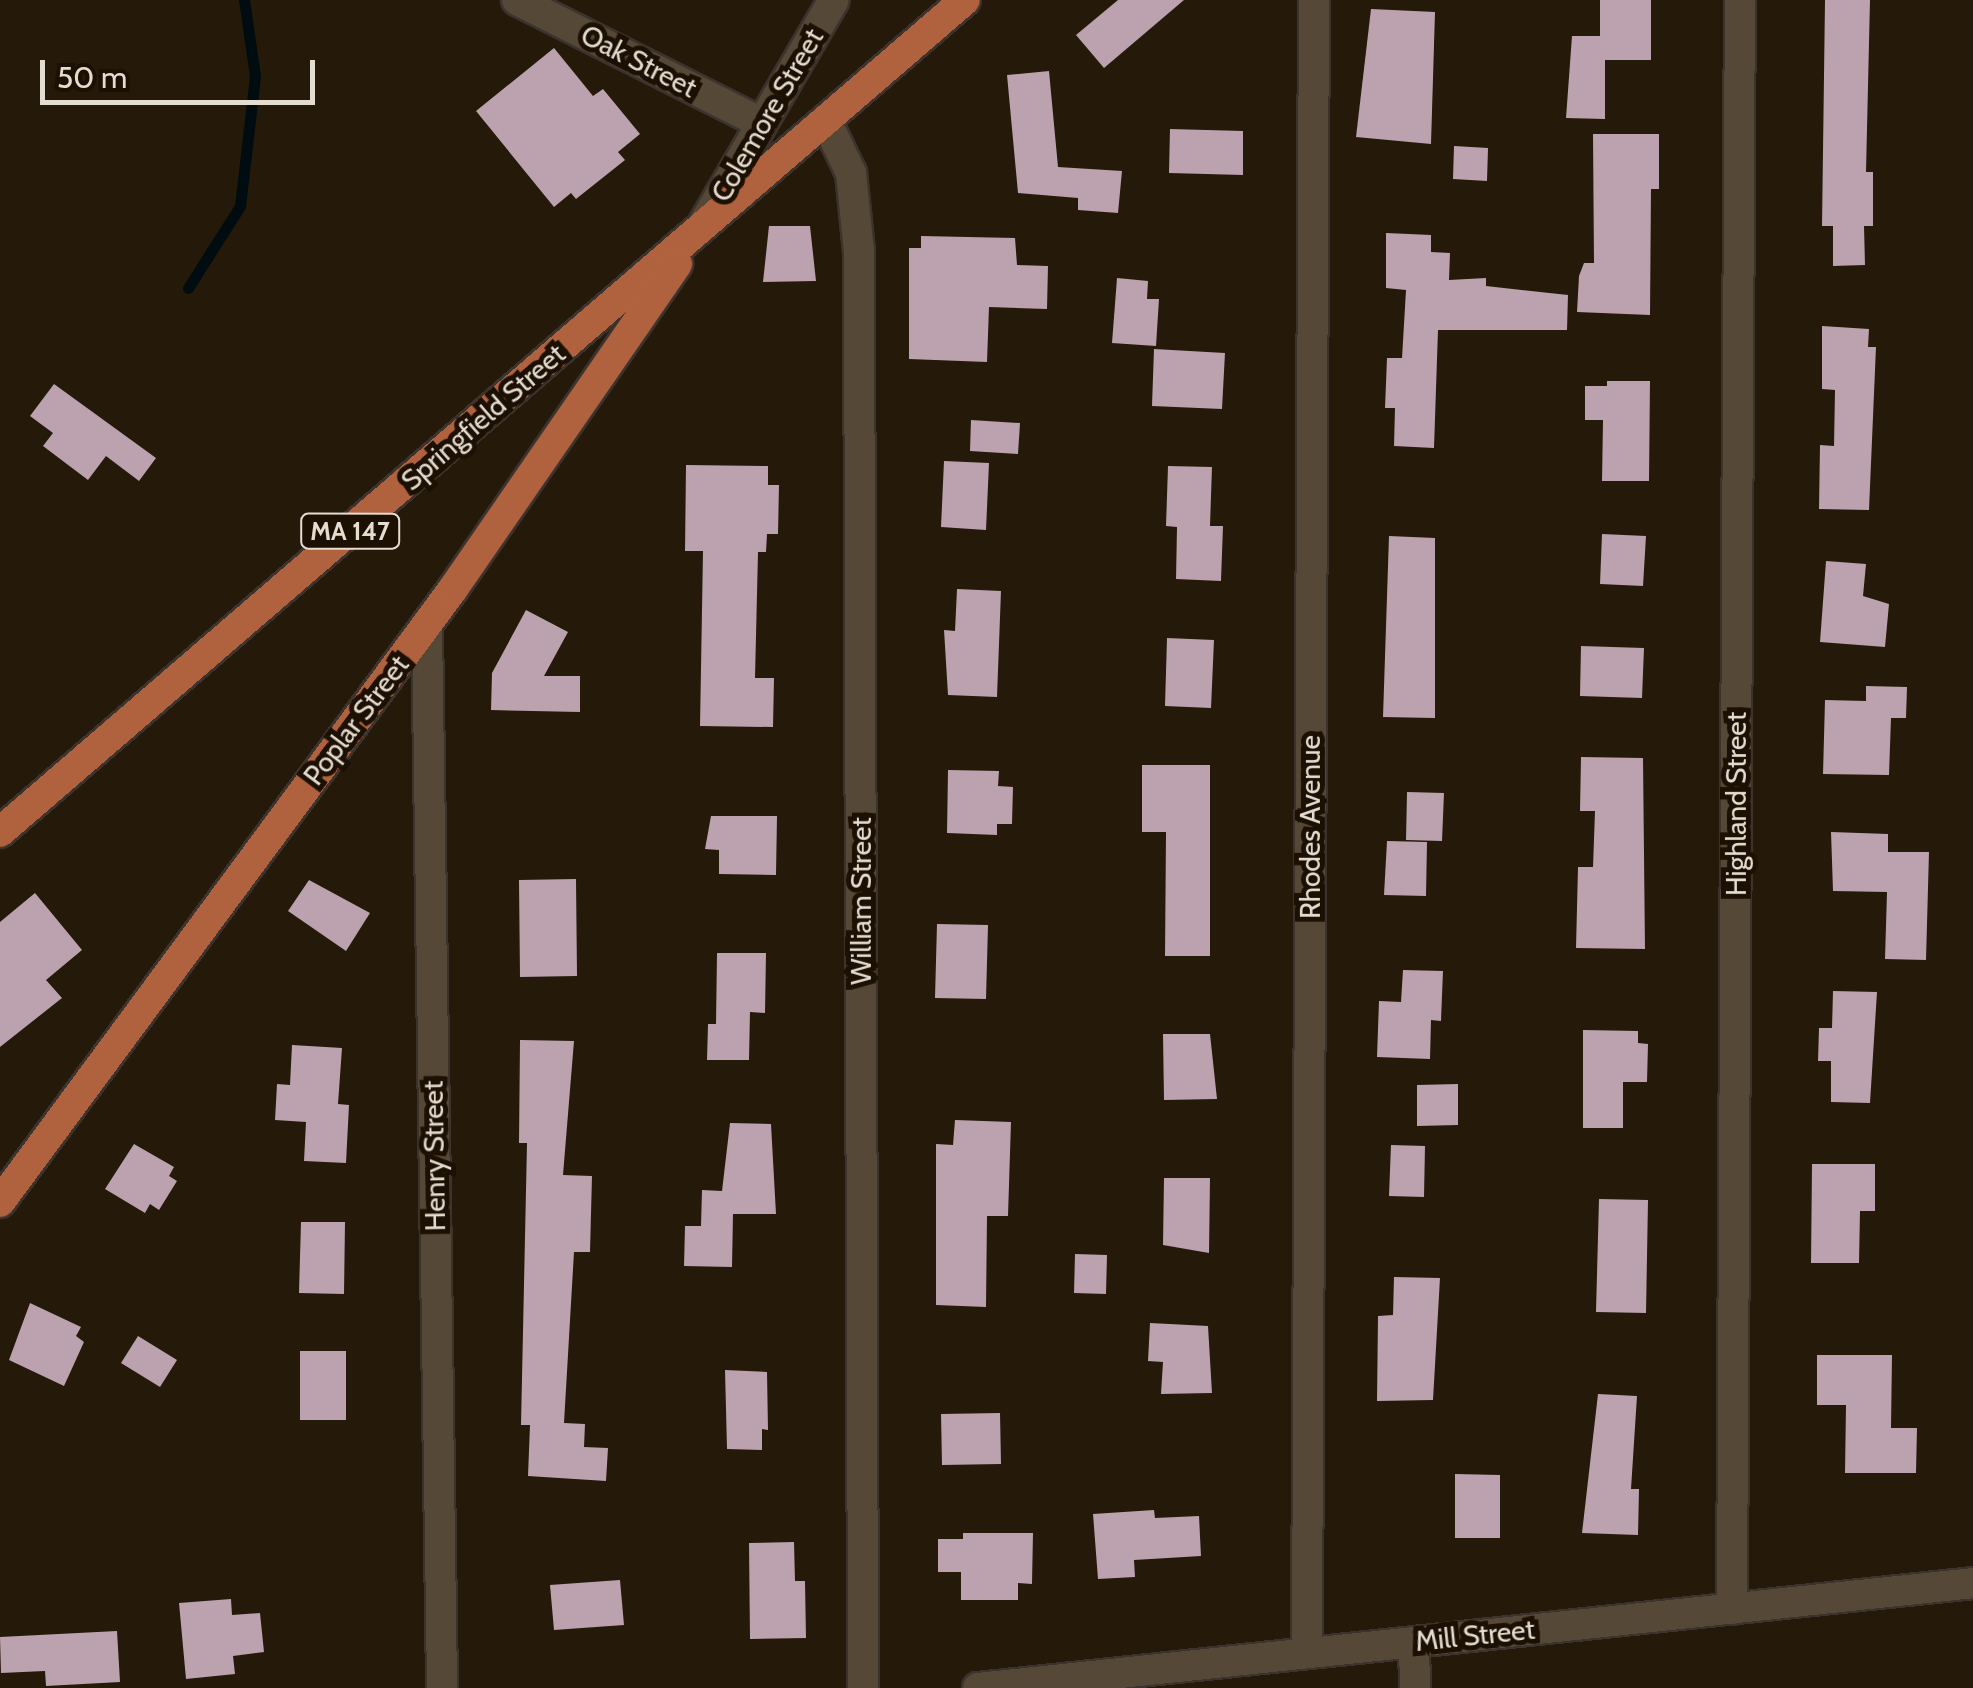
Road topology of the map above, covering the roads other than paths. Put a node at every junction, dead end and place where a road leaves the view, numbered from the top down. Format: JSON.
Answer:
{"nodes":[{"id":1,"x":517,"y":0,"type":"edge"},
{"id":2,"x":834,"y":0,"type":"edge"},
{"id":3,"x":965,"y":0,"type":"edge"},
{"id":4,"x":1314,"y":0,"type":"edge"},
{"id":5,"x":1740,"y":0,"type":"edge"},
{"id":6,"x":826,"y":121,"type":"junction"},
{"id":7,"x":762,"y":123,"type":"junction"},
{"id":8,"x":700,"y":230,"type":"junction"},
{"id":9,"x":426,"y":625,"type":"junction"},
{"id":10,"x":0,"y":832,"type":"edge"},
{"id":11,"x":0,"y":1202,"type":"edge"},
{"id":12,"x":1973,"y":1584,"type":"edge"},
{"id":13,"x":1732,"y":1609,"type":"junction"},
{"id":14,"x":1414,"y":1642,"type":"junction"},
{"id":15,"x":1307,"y":1653,"type":"junction"},
{"id":16,"x":442,"y":1688,"type":"edge"},
{"id":17,"x":864,"y":1688,"type":"edge"},
{"id":18,"x":978,"y":1688,"type":"edge"},
{"id":19,"x":1416,"y":1688,"type":"edge"}],
"edges":[{"from":1,"to":7,"type":"street","name":"Oak Street"},
{"from":2,"to":7,"type":"street","name":"Colemore Street"},
{"from":3,"to":6,"type":"main road","name":"Springfield Street","number":"MA 147"},
{"from":4,"to":15,"type":"street","name":"Rhodes Avenue"},
{"from":5,"to":13,"type":"street","name":"Highland Street"},
{"from":6,"to":8,"type":"main road","name":"Springfield Street","number":"MA 147"},
{"from":6,"to":17,"type":"street","name":"William Street"},
{"from":7,"to":8,"type":"street","name":"Colemore Street"},
{"from":8,"to":9,"type":"main road","name":"Poplar Street"},
{"from":8,"to":10,"type":"main road","name":"Springfield Street","number":"MA 147"},
{"from":9,"to":11,"type":"main road","name":"Poplar Street"},
{"from":9,"to":16,"type":"street","name":"Henry Street"},
{"from":12,"to":13,"type":"street","name":"Mill Street"},
{"from":13,"to":14,"type":"street","name":"Mill Street"},
{"from":14,"to":15,"type":"street","name":"Mill Street"},
{"from":14,"to":19,"type":"street"},
{"from":15,"to":18,"type":"street","name":"Mill Street"}]}
